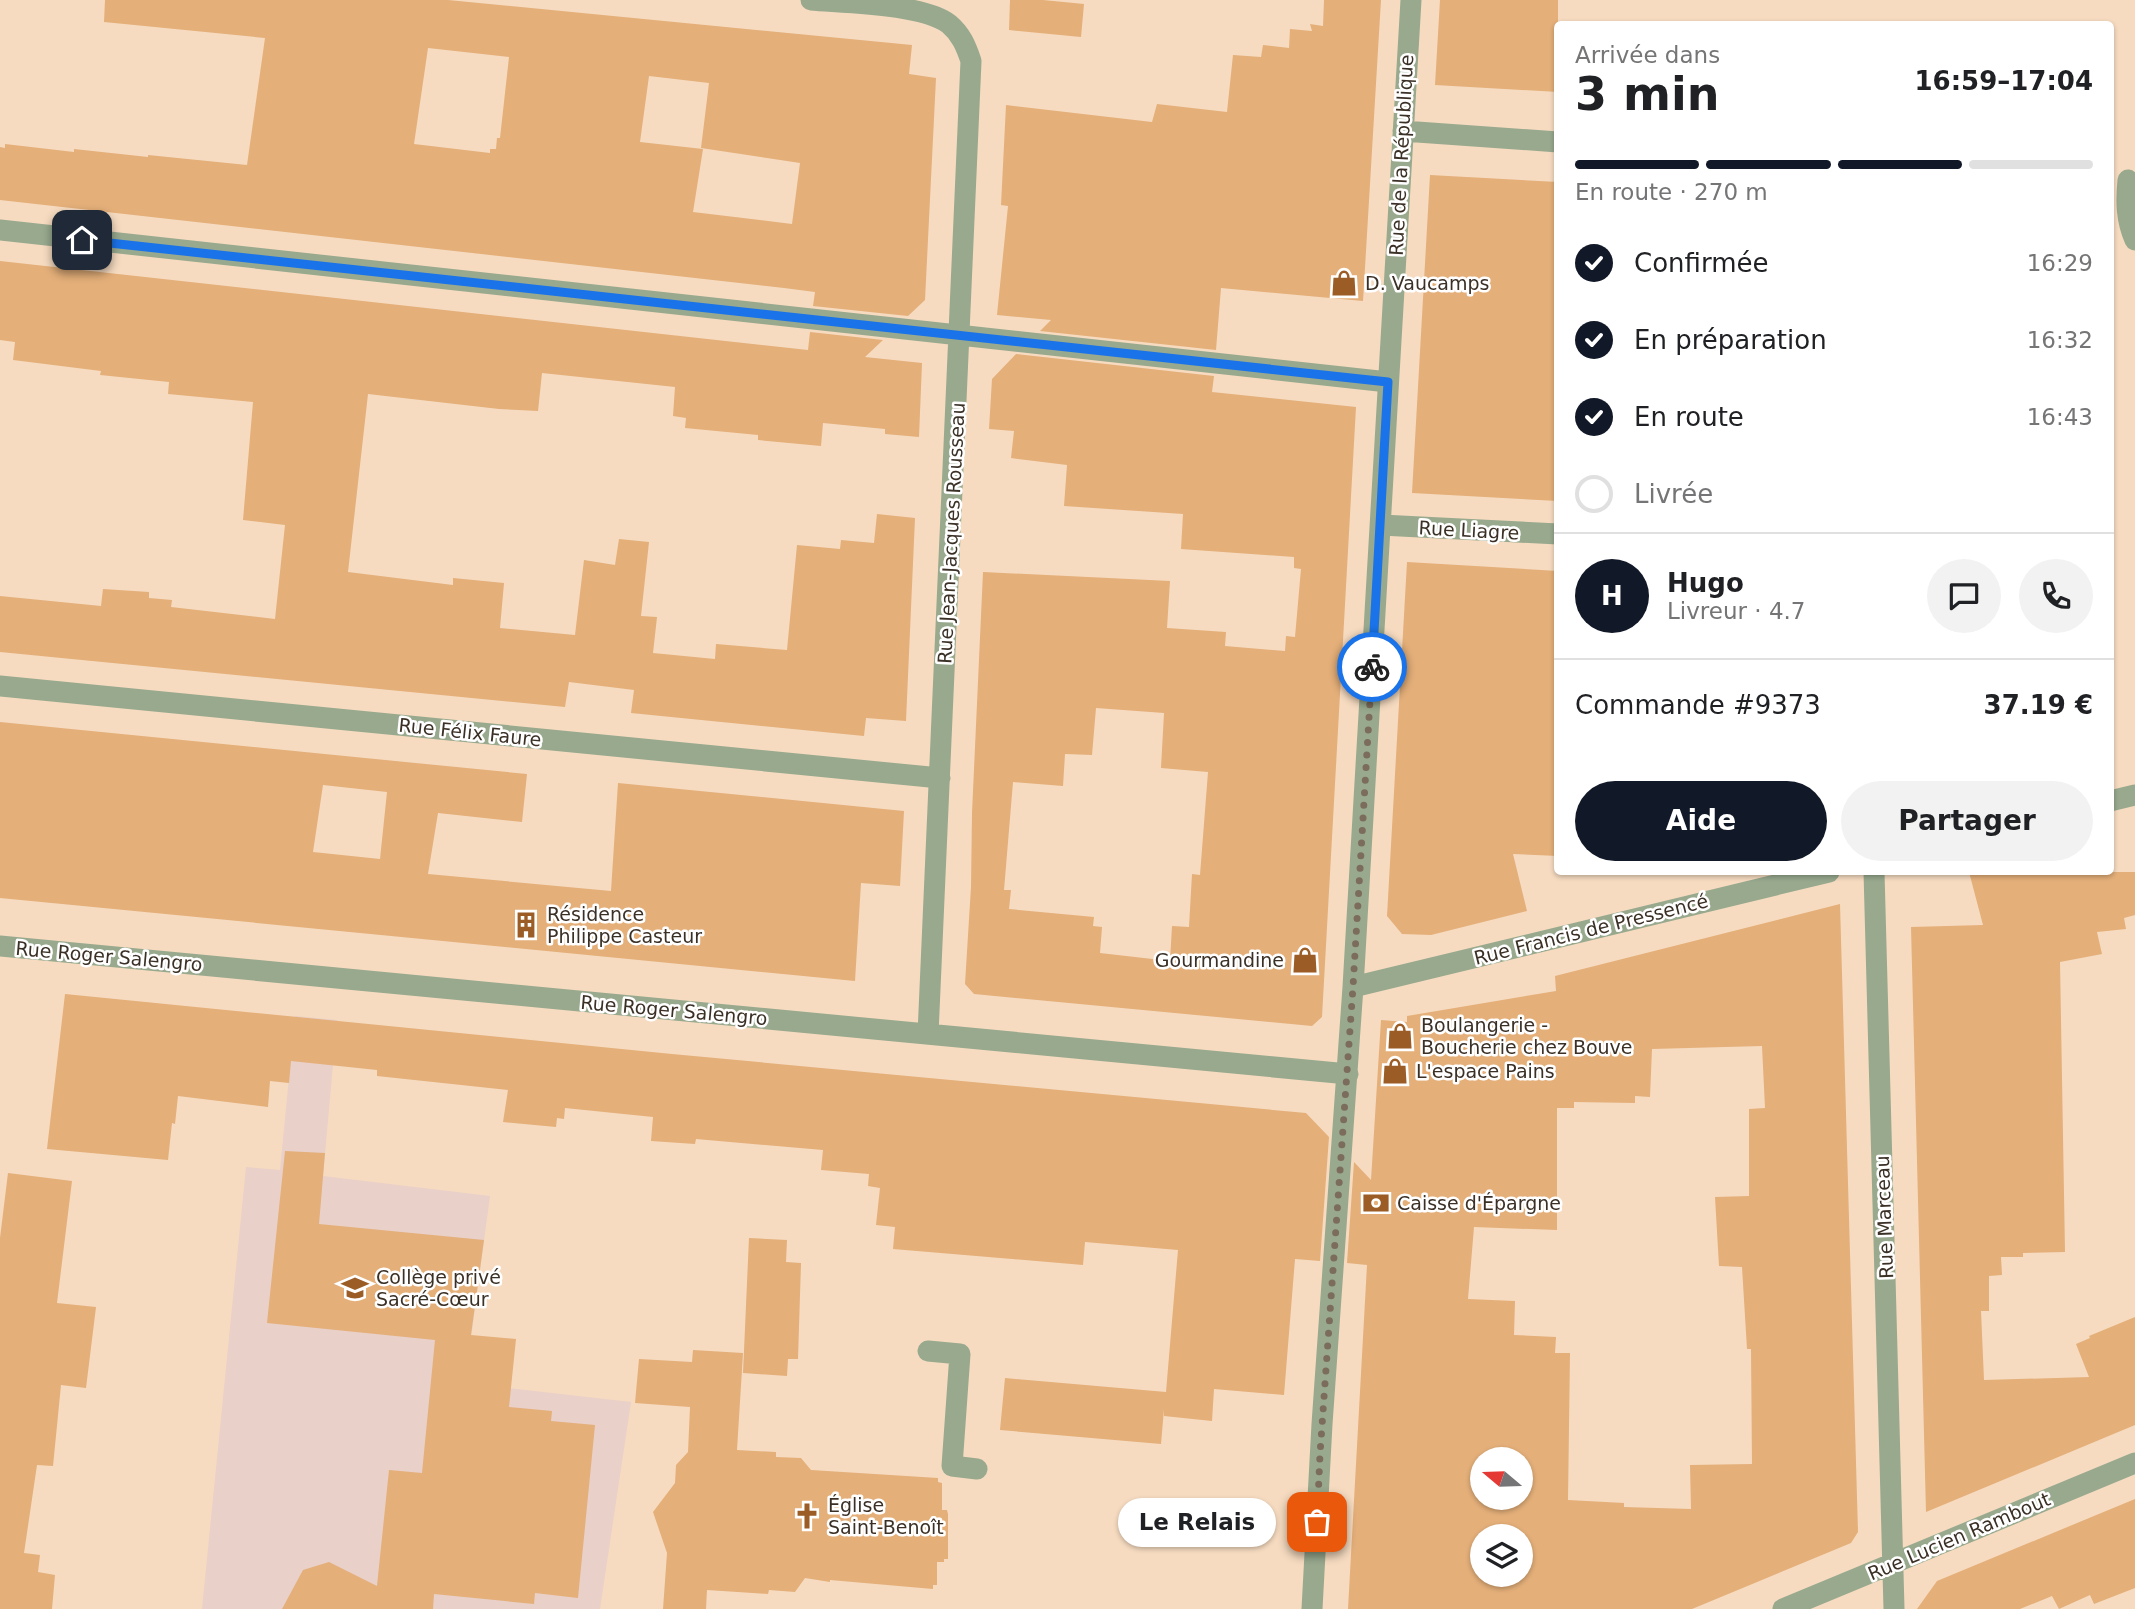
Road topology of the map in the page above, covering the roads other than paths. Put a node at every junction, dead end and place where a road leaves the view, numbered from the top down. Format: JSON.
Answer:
{"nodes":[{"id":1,"x":811,"y":0,"type":"edge"},
{"id":2,"x":1410,"y":0,"type":"edge"},
{"id":3,"x":1403,"y":131,"type":"junction"},
{"id":4,"x":1554,"y":142,"type":"edge"},
{"id":5,"x":2125,"y":180,"type":"edge"},
{"id":6,"x":0,"y":230,"type":"edge"},
{"id":7,"x":2135,"y":240,"type":"edge"},
{"id":8,"x":960,"y":336,"type":"junction"},
{"id":9,"x":1388,"y":382,"type":"junction"},
{"id":10,"x":1381,"y":525,"type":"junction"},
{"id":11,"x":1554,"y":534,"type":"edge"},
{"id":12,"x":0,"y":687,"type":"edge"},
{"id":13,"x":940,"y":778,"type":"junction"},
{"id":14,"x":2135,"y":795,"type":"edge"},
{"id":15,"x":2114,"y":800,"type":"edge"},
{"id":16,"x":1817,"y":875,"type":"edge"},
{"id":17,"x":1874,"y":875,"type":"edge"},
{"id":18,"x":0,"y":946,"type":"edge"},
{"id":19,"x":1353,"y":987,"type":"junction"},
{"id":20,"x":928,"y":1034,"type":"junction"},
{"id":21,"x":1348,"y":1074,"type":"junction"},
{"id":22,"x":928,"y":1351,"type":"dead end"},
{"id":23,"x":2135,"y":1463,"type":"edge"},
{"id":24,"x":977,"y":1469,"type":"dead end"},
{"id":25,"x":1893,"y":1563,"type":"junction"},
{"id":26,"x":1312,"y":1609,"type":"edge"},
{"id":27,"x":1783,"y":1609,"type":"edge"},
{"id":28,"x":1894,"y":1609,"type":"edge"}],
"edges":[{"from":1,"to":8,"type":"street","name":"Rue Jean-Jacques Rousseau"},
{"from":2,"to":3,"type":"street","name":"Rue de la République"},
{"from":3,"to":4,"type":"street"},
{"from":3,"to":9,"type":"street","name":"Rue de la République"},
{"from":5,"to":7,"type":"street"},
{"from":6,"to":8,"type":"street"},
{"from":8,"to":9,"type":"street"},
{"from":8,"to":13,"type":"street","name":"Rue Jean-Jacques Rousseau"},
{"from":9,"to":10,"type":"street","name":"Rue de la République"},
{"from":10,"to":11,"type":"street","name":"Rue Liagre"},
{"from":10,"to":19,"type":"street","name":"Rue de la République"},
{"from":12,"to":13,"type":"street","name":"Rue Félix Faure"},
{"from":13,"to":20,"type":"street","name":"Rue Jean-Jacques Rousseau"},
{"from":14,"to":15,"type":"street"},
{"from":16,"to":19,"type":"street","name":"Rue Francis de Pressencé"},
{"from":17,"to":25,"type":"street","name":"Rue Marceau"},
{"from":18,"to":20,"type":"street","name":"Rue Roger Salengro"},
{"from":19,"to":21,"type":"street","name":"Rue de la République"},
{"from":20,"to":21,"type":"street","name":"Rue Roger Salengro"},
{"from":21,"to":26,"type":"street","name":"Rue de la République"},
{"from":22,"to":24,"type":"street"},
{"from":23,"to":25,"type":"street","name":"Rue Lucien Rambout"},
{"from":25,"to":27,"type":"street","name":"Rue Lucien Rambout"},
{"from":25,"to":28,"type":"street","name":"Rue Marceau"}]}
